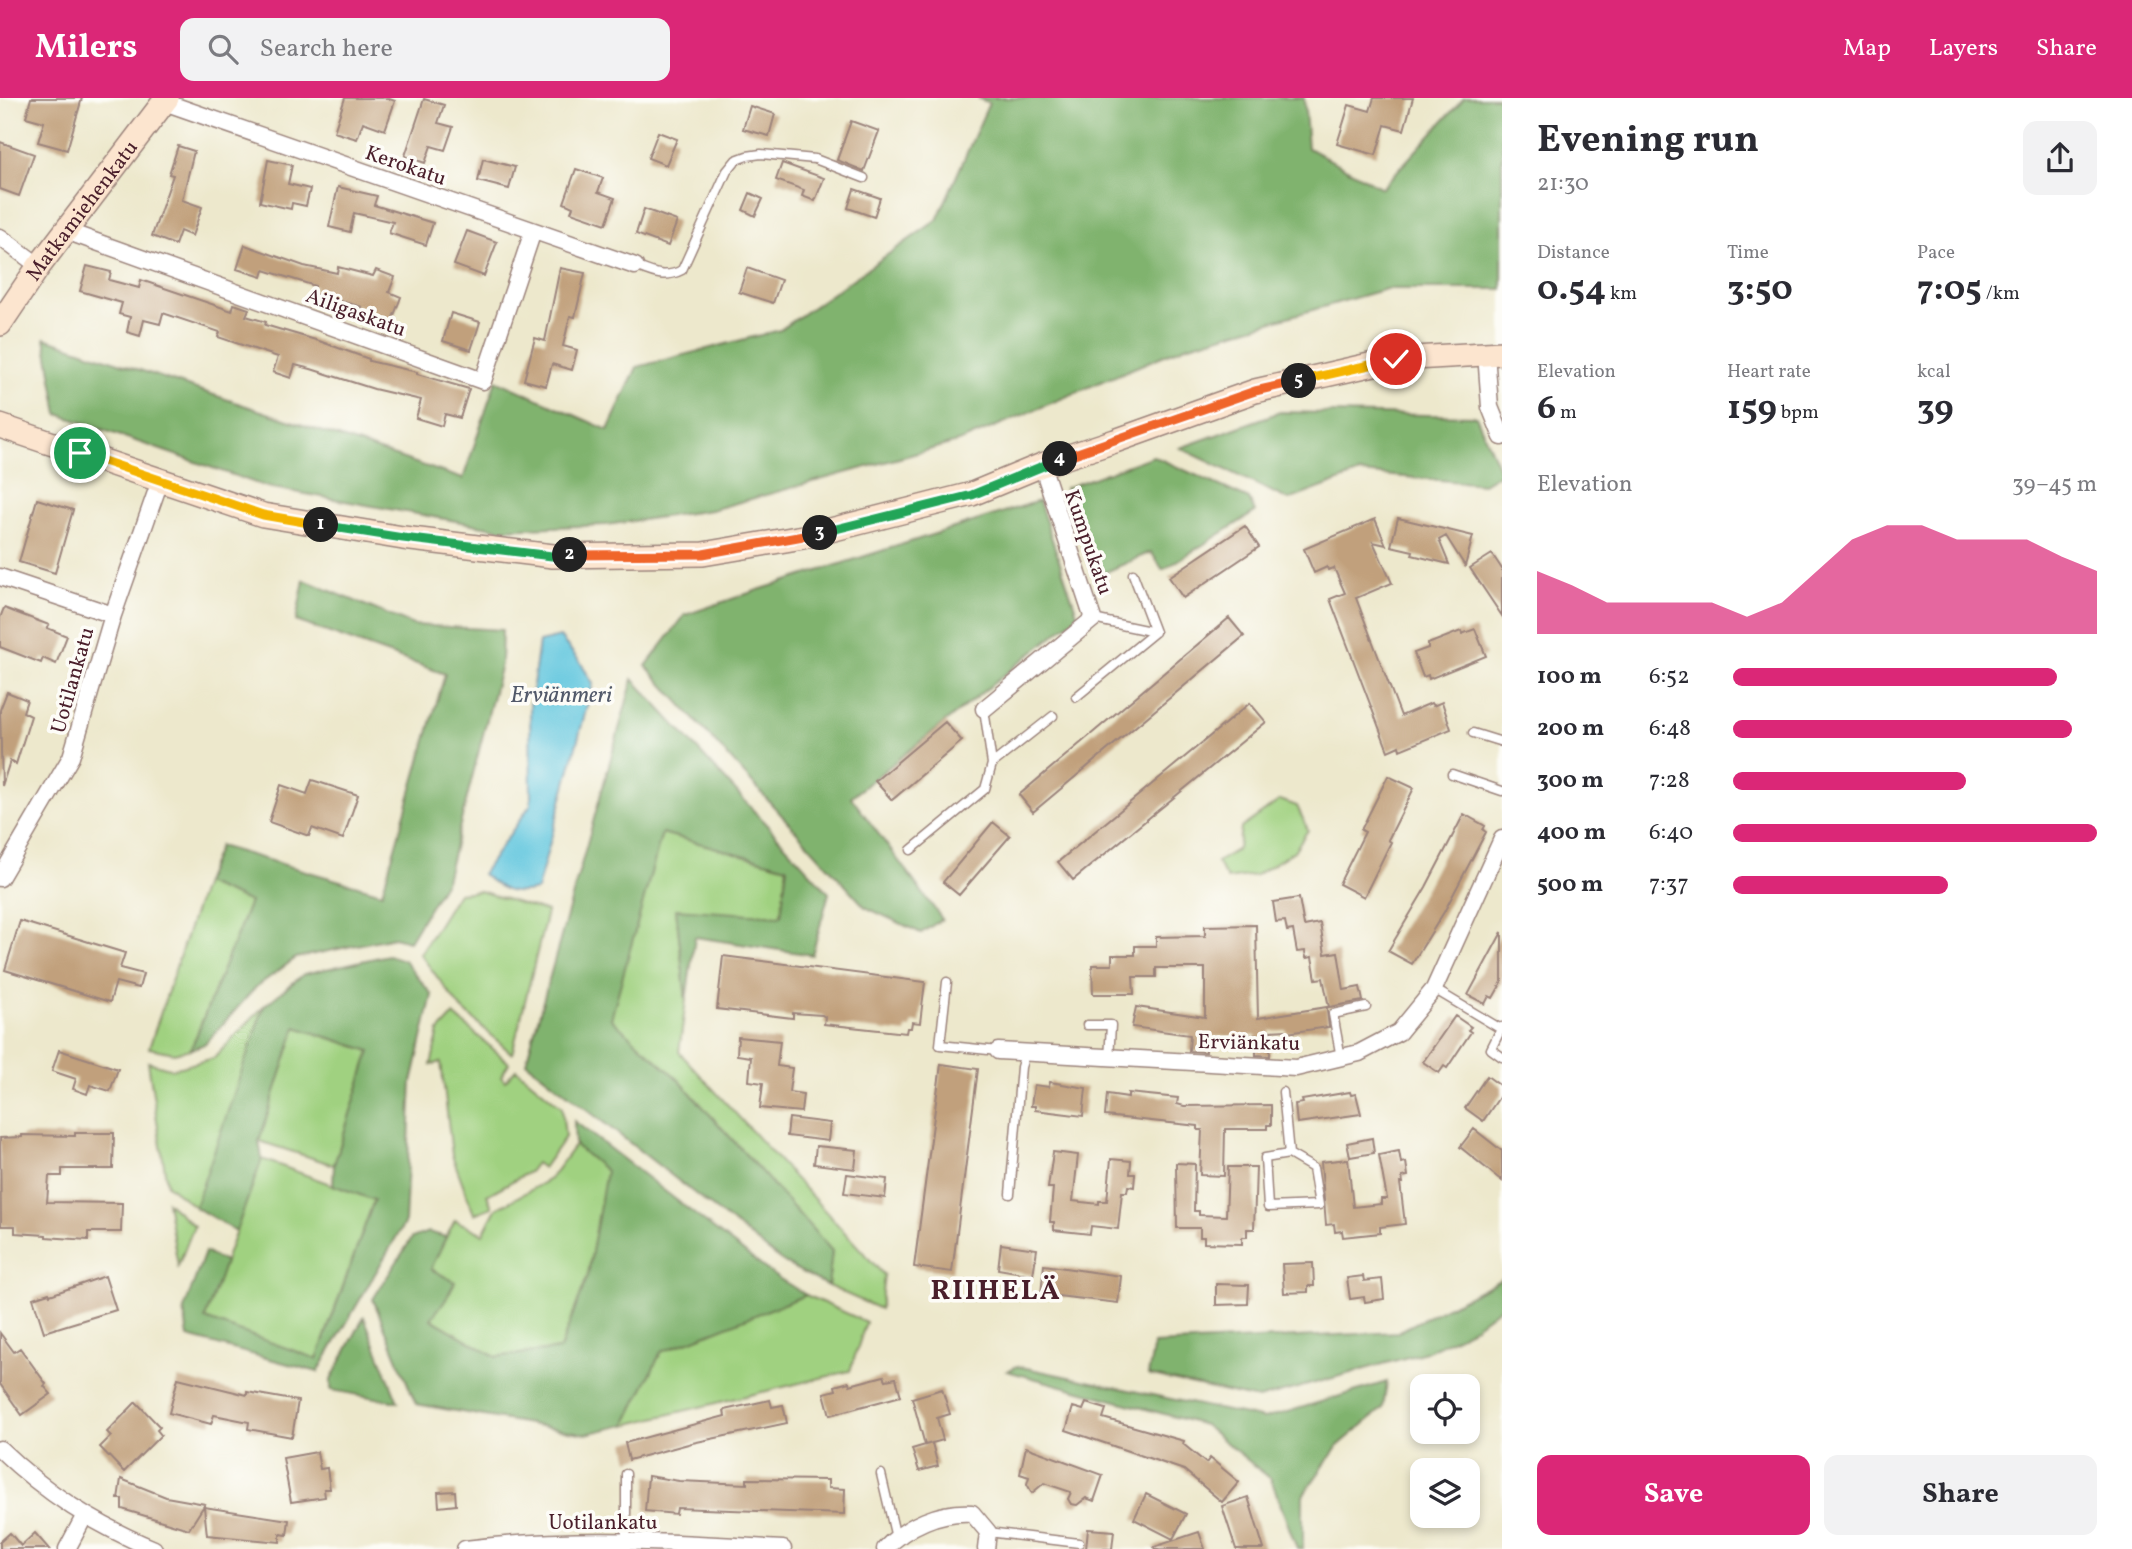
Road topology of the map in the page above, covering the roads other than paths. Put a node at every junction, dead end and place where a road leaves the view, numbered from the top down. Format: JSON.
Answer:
{"nodes":[{"id":1,"x":166,"y":100,"type":"edge"},
{"id":2,"x":864,"y":178,"type":"dead end"},
{"id":3,"x":67,"y":229,"type":"junction"},
{"id":4,"x":533,"y":231,"type":"junction"},
{"id":5,"x":0,"y":237,"type":"edge"},
{"id":6,"x":39,"y":266,"type":"junction"},
{"id":7,"x":635,"y":266,"type":"joint"},
{"id":8,"x":0,"y":324,"type":"edge"},
{"id":9,"x":1494,"y":354,"type":"edge"},
{"id":10,"x":0,"y":426,"type":"edge"},
{"id":11,"x":1502,"y":436,"type":"edge"},
{"id":12,"x":1042,"y":464,"type":"junction"},
{"id":13,"x":160,"y":481,"type":"junction"},
{"id":14,"x":1133,"y":574,"type":"dead end"},
{"id":15,"x":0,"y":577,"type":"edge"},
{"id":16,"x":113,"y":615,"type":"junction"},
{"id":17,"x":1093,"y":620,"type":"junction"},
{"id":18,"x":1155,"y":632,"type":"junction"},
{"id":19,"x":1076,"y":697,"type":"dead end"},
{"id":20,"x":984,"y":709,"type":"joint"},
{"id":21,"x":1053,"y":716,"type":"dead end"},
{"id":22,"x":1473,"y":733,"type":"dead end"},
{"id":23,"x":1502,"y":742,"type":"edge"},
{"id":24,"x":992,"y":764,"type":"junction"},
{"id":25,"x":1452,"y":775,"type":"dead end"},
{"id":26,"x":1502,"y":791,"type":"edge"},
{"id":27,"x":1502,"y":839,"type":"edge"},
{"id":28,"x":911,"y":850,"type":"dead end"},
{"id":29,"x":0,"y":878,"type":"edge"},
{"id":30,"x":947,"y":982,"type":"dead end"},
{"id":31,"x":1434,"y":989,"type":"junction"},
{"id":32,"x":1366,"y":1007,"type":"dead end"},
{"id":33,"x":1087,"y":1025,"type":"dead end"},
{"id":34,"x":1502,"y":1028,"type":"edge"},
{"id":35,"x":998,"y":1051,"type":"joint"},
{"id":36,"x":1025,"y":1054,"type":"junction"},
{"id":37,"x":1502,"y":1057,"type":"edge"},
{"id":38,"x":1341,"y":1058,"type":"junction"},
{"id":39,"x":1110,"y":1059,"type":"junction"},
{"id":40,"x":1283,"y":1092,"type":"dead end"},
{"id":41,"x":1289,"y":1154,"type":"junction"},
{"id":42,"x":1010,"y":1194,"type":"dead end"},
{"id":43,"x":0,"y":1449,"type":"edge"},
{"id":44,"x":626,"y":1474,"type":"dead end"},
{"id":45,"x":881,"y":1474,"type":"dead end"},
{"id":46,"x":85,"y":1515,"type":"junction"},
{"id":47,"x":988,"y":1532,"type":"junction"},
{"id":48,"x":626,"y":1541,"type":"junction"},
{"id":49,"x":890,"y":1543,"type":"edge"},
{"id":50,"x":1079,"y":1543,"type":"dead end"},
{"id":51,"x":545,"y":1546,"type":"edge"},
{"id":52,"x":713,"y":1547,"type":"edge"},
{"id":53,"x":68,"y":1549,"type":"edge"},
{"id":54,"x":153,"y":1549,"type":"edge"},
{"id":55,"x":465,"y":1549,"type":"edge"},
{"id":56,"x":782,"y":1549,"type":"edge"},
{"id":57,"x":986,"y":1549,"type":"edge"}],
"edges":[{"from":1,"to":3,"type":"street","name":"Matkamiehenkatu"},
{"from":1,"to":4,"type":"street","name":"Kerokatu"},
{"from":2,"to":7,"type":"lane"},
{"from":3,"to":4,"type":"street","name":"Ailigaskatu"},
{"from":3,"to":6,"type":"street","name":"Matkamiehenkatu"},
{"from":4,"to":7,"type":"street","name":"Kerokatu"},
{"from":5,"to":6,"type":"street"},
{"from":6,"to":8,"type":"street","name":"Matkamiehenkatu"},
{"from":9,"to":11,"type":"street"},
{"from":9,"to":12,"type":"street"},
{"from":10,"to":13,"type":"street"},
{"from":12,"to":13,"type":"street"},
{"from":12,"to":17,"type":"street","name":"Kumpukatu"},
{"from":13,"to":16,"type":"street","name":"Uotilankatu"},
{"from":14,"to":18,"type":"lane"},
{"from":15,"to":16,"type":"street"},
{"from":16,"to":29,"type":"street","name":"Uotilankatu"},
{"from":17,"to":18,"type":"lane"},
{"from":17,"to":20,"type":"street","name":"Kumpukatu"},
{"from":18,"to":19,"type":"lane"},
{"from":20,"to":24,"type":"lane"},
{"from":21,"to":24,"type":"lane"},
{"from":22,"to":23,"type":"lane"},
{"from":24,"to":28,"type":"lane"},
{"from":25,"to":26,"type":"lane"},
{"from":27,"to":31,"type":"street","name":"Erviänkatu"},
{"from":30,"to":35,"type":"lane"},
{"from":31,"to":34,"type":"lane"},
{"from":31,"to":38,"type":"street","name":"Erviänkatu"},
{"from":32,"to":38,"type":"lane"},
{"from":33,"to":39,"type":"lane"},
{"from":34,"to":37,"type":"lane"},
{"from":35,"to":36,"type":"street","name":"Erviänkatu"},
{"from":36,"to":39,"type":"street","name":"Erviänkatu"},
{"from":36,"to":42,"type":"lane"},
{"from":38,"to":39,"type":"street","name":"Erviänkatu"},
{"from":40,"to":41,"type":"lane"},
{"from":41,"to":41,"type":"lane"},
{"from":43,"to":46,"type":"street"},
{"from":44,"to":48,"type":"lane"},
{"from":45,"to":49,"type":"lane"},
{"from":46,"to":53,"type":"street"},
{"from":46,"to":54,"type":"street"},
{"from":47,"to":49,"type":"street"},
{"from":47,"to":50,"type":"lane"},
{"from":47,"to":57,"type":"street"},
{"from":48,"to":51,"type":"street","name":"Uotilankatu"},
{"from":48,"to":52,"type":"street","name":"Uotilankatu"},
{"from":51,"to":55,"type":"street","name":"Uotilankatu"},
{"from":52,"to":56,"type":"street","name":"Uotilankatu"}]}
